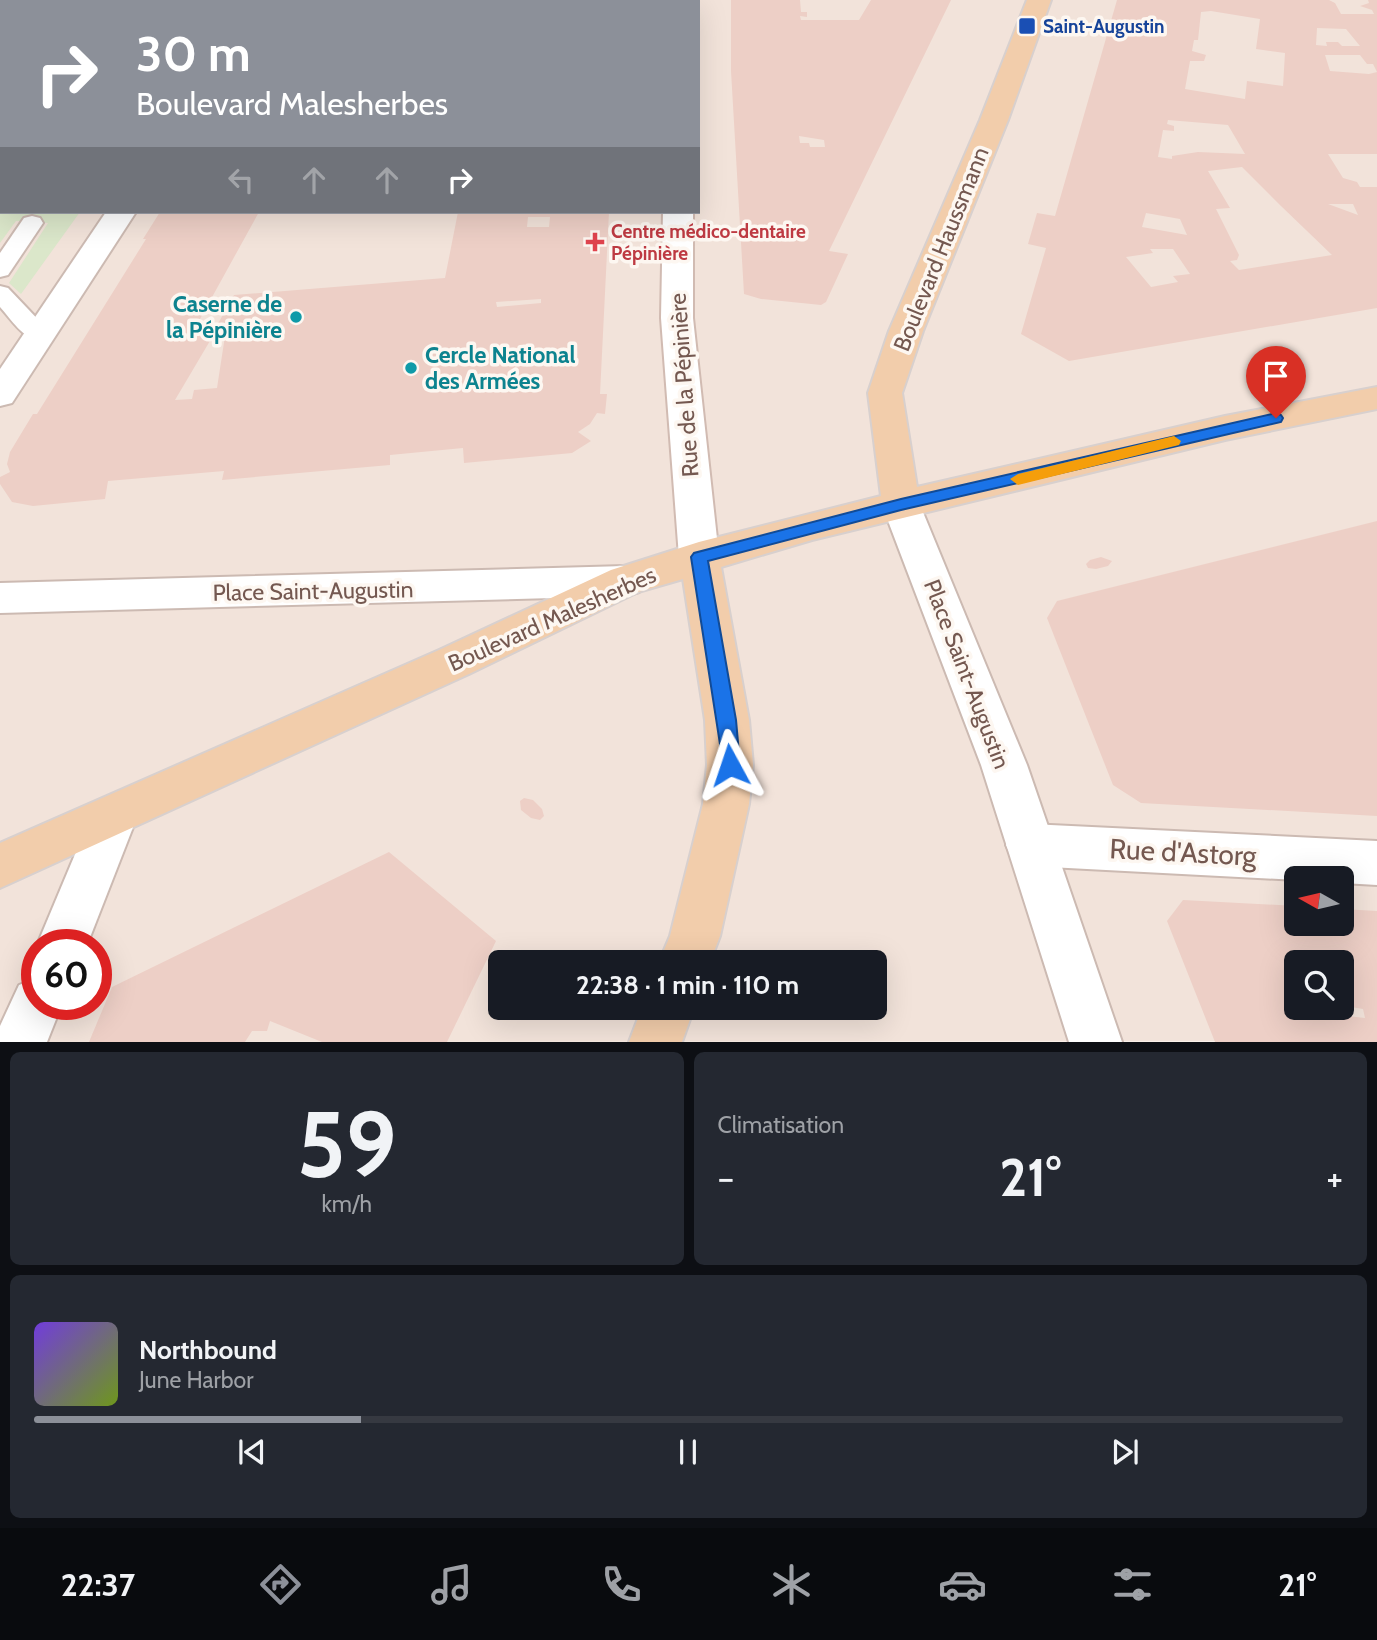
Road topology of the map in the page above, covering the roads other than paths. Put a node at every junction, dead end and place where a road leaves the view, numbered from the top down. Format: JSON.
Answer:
{"nodes":[{"id":1,"x":1040,"y":0,"type":"edge"},
{"id":2,"x":120,"y":214,"type":"edge"},
{"id":3,"x":678,"y":214,"type":"edge"},
{"id":4,"x":32,"y":223,"type":"dead end"},
{"id":5,"x":0,"y":270,"type":"edge"},
{"id":6,"x":0,"y":292,"type":"edge"},
{"id":7,"x":38,"y":334,"type":"junction"},
{"id":8,"x":0,"y":395,"type":"edge"},
{"id":9,"x":1377,"y":398,"type":"edge"},
{"id":10,"x":901,"y":505,"type":"junction"},
{"id":11,"x":699,"y":557,"type":"junction"},
{"id":12,"x":625,"y":581,"type":"junction"},
{"id":13,"x":0,"y":598,"type":"edge"},
{"id":14,"x":114,"y":817,"type":"junction"},
{"id":15,"x":1030,"y":845,"type":"junction"},
{"id":16,"x":1377,"y":863,"type":"edge"},
{"id":17,"x":0,"y":866,"type":"edge"},
{"id":18,"x":68,"y":929,"type":"edge"},
{"id":19,"x":690,"y":950,"type":"edge"},
{"id":20,"x":29,"y":1020,"type":"edge"},
{"id":21,"x":663,"y":1020,"type":"edge"},
{"id":22,"x":20,"y":1041,"type":"edge"},
{"id":23,"x":655,"y":1041,"type":"edge"},
{"id":24,"x":1096,"y":1041,"type":"edge"}],
"edges":[{"from":1,"to":10,"type":"main road","name":"Boulevard Haussmann"},
{"from":2,"to":7,"type":"street"},
{"from":3,"to":11,"type":"street","name":"Rue de la Pépinière"},
{"from":4,"to":5,"type":"lane"},
{"from":6,"to":7,"type":"lane"},
{"from":7,"to":8,"type":"street"},
{"from":9,"to":10,"type":"main road","name":"Boulevard Malesherbes"},
{"from":10,"to":11,"type":"main road","name":"Boulevard Malesherbes"},
{"from":10,"to":15,"type":"street","name":"Place Saint-Augustin"},
{"from":11,"to":12,"type":"main road","name":"Boulevard Malesherbes"},
{"from":11,"to":19,"type":"main road"},
{"from":12,"to":13,"type":"street","name":"Place Saint-Augustin"},
{"from":12,"to":14,"type":"main road","name":"Boulevard Malesherbes"},
{"from":14,"to":17,"type":"main road","name":"Boulevard Malesherbes"},
{"from":14,"to":18,"type":"street"},
{"from":15,"to":16,"type":"street","name":"Rue d'Astorg"},
{"from":15,"to":24,"type":"street","name":"Place Saint-Augustin"},
{"from":20,"to":22,"type":"street"},
{"from":21,"to":23,"type":"main road"}]}
